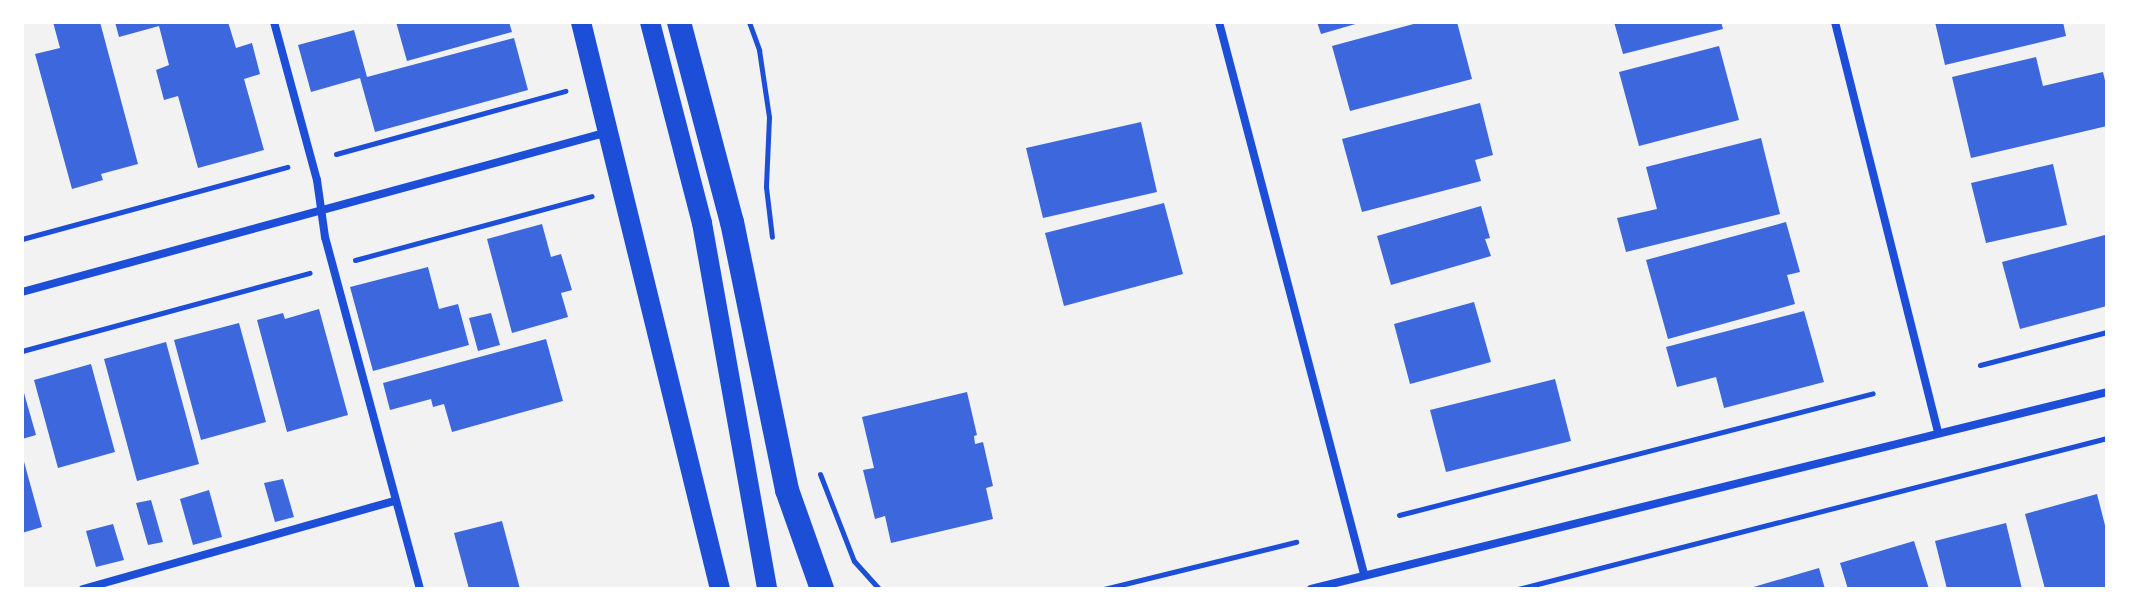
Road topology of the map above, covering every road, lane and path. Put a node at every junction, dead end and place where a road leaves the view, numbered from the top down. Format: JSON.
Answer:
{"nodes":[{"id":1,"x":274,"y":22,"type":"edge"},
{"id":2,"x":581,"y":22,"type":"edge"},
{"id":3,"x":650,"y":22,"type":"edge"},
{"id":4,"x":679,"y":22,"type":"edge"},
{"id":5,"x":749,"y":22,"type":"edge"},
{"id":6,"x":1219,"y":22,"type":"edge"},
{"id":7,"x":1835,"y":22,"type":"edge"},
{"id":8,"x":610,"y":132,"type":"junction"},
{"id":9,"x":320,"y":210,"type":"junction"},
{"id":10,"x":773,"y":241,"type":"dead end"},
{"id":11,"x":22,"y":292,"type":"edge"},
{"id":12,"x":2107,"y":332,"type":"edge"},
{"id":13,"x":1980,"y":365,"type":"dead end"},
{"id":14,"x":2107,"y":392,"type":"edge"},
{"id":15,"x":1873,"y":393,"type":"dead end"},
{"id":16,"x":1938,"y":431,"type":"junction"},
{"id":17,"x":2107,"y":438,"type":"edge"},
{"id":18,"x":816,"y":463,"type":"dead end"},
{"id":19,"x":395,"y":501,"type":"junction"},
{"id":20,"x":1399,"y":515,"type":"dead end"},
{"id":21,"x":1296,"y":542,"type":"dead end"},
{"id":22,"x":1364,"y":574,"type":"junction"},
{"id":23,"x":83,"y":589,"type":"edge"},
{"id":24,"x":420,"y":589,"type":"edge"},
{"id":25,"x":720,"y":589,"type":"edge"},
{"id":26,"x":767,"y":589,"type":"edge"},
{"id":27,"x":822,"y":589,"type":"edge"},
{"id":28,"x":879,"y":589,"type":"edge"},
{"id":29,"x":1104,"y":589,"type":"edge"},
{"id":30,"x":1311,"y":589,"type":"edge"},
{"id":31,"x":1518,"y":589,"type":"edge"}],
"edges":[{"from":1,"to":9,"type":"street"},
{"from":2,"to":8,"type":"main road"},
{"from":3,"to":26,"type":"main road"},
{"from":4,"to":27,"type":"highway"},
{"from":5,"to":10,"type":"path"},
{"from":6,"to":22,"type":"street"},
{"from":7,"to":16,"type":"street"},
{"from":8,"to":9,"type":"street"},
{"from":8,"to":25,"type":"main road"},
{"from":9,"to":11,"type":"street"},
{"from":9,"to":19,"type":"street"},
{"from":12,"to":13,"type":"path"},
{"from":14,"to":16,"type":"street"},
{"from":15,"to":20,"type":"path"},
{"from":16,"to":22,"type":"street"},
{"from":17,"to":31,"type":"path"},
{"from":18,"to":28,"type":"path"},
{"from":19,"to":23,"type":"street"},
{"from":19,"to":24,"type":"street"},
{"from":21,"to":29,"type":"path"},
{"from":22,"to":30,"type":"street"}]}
